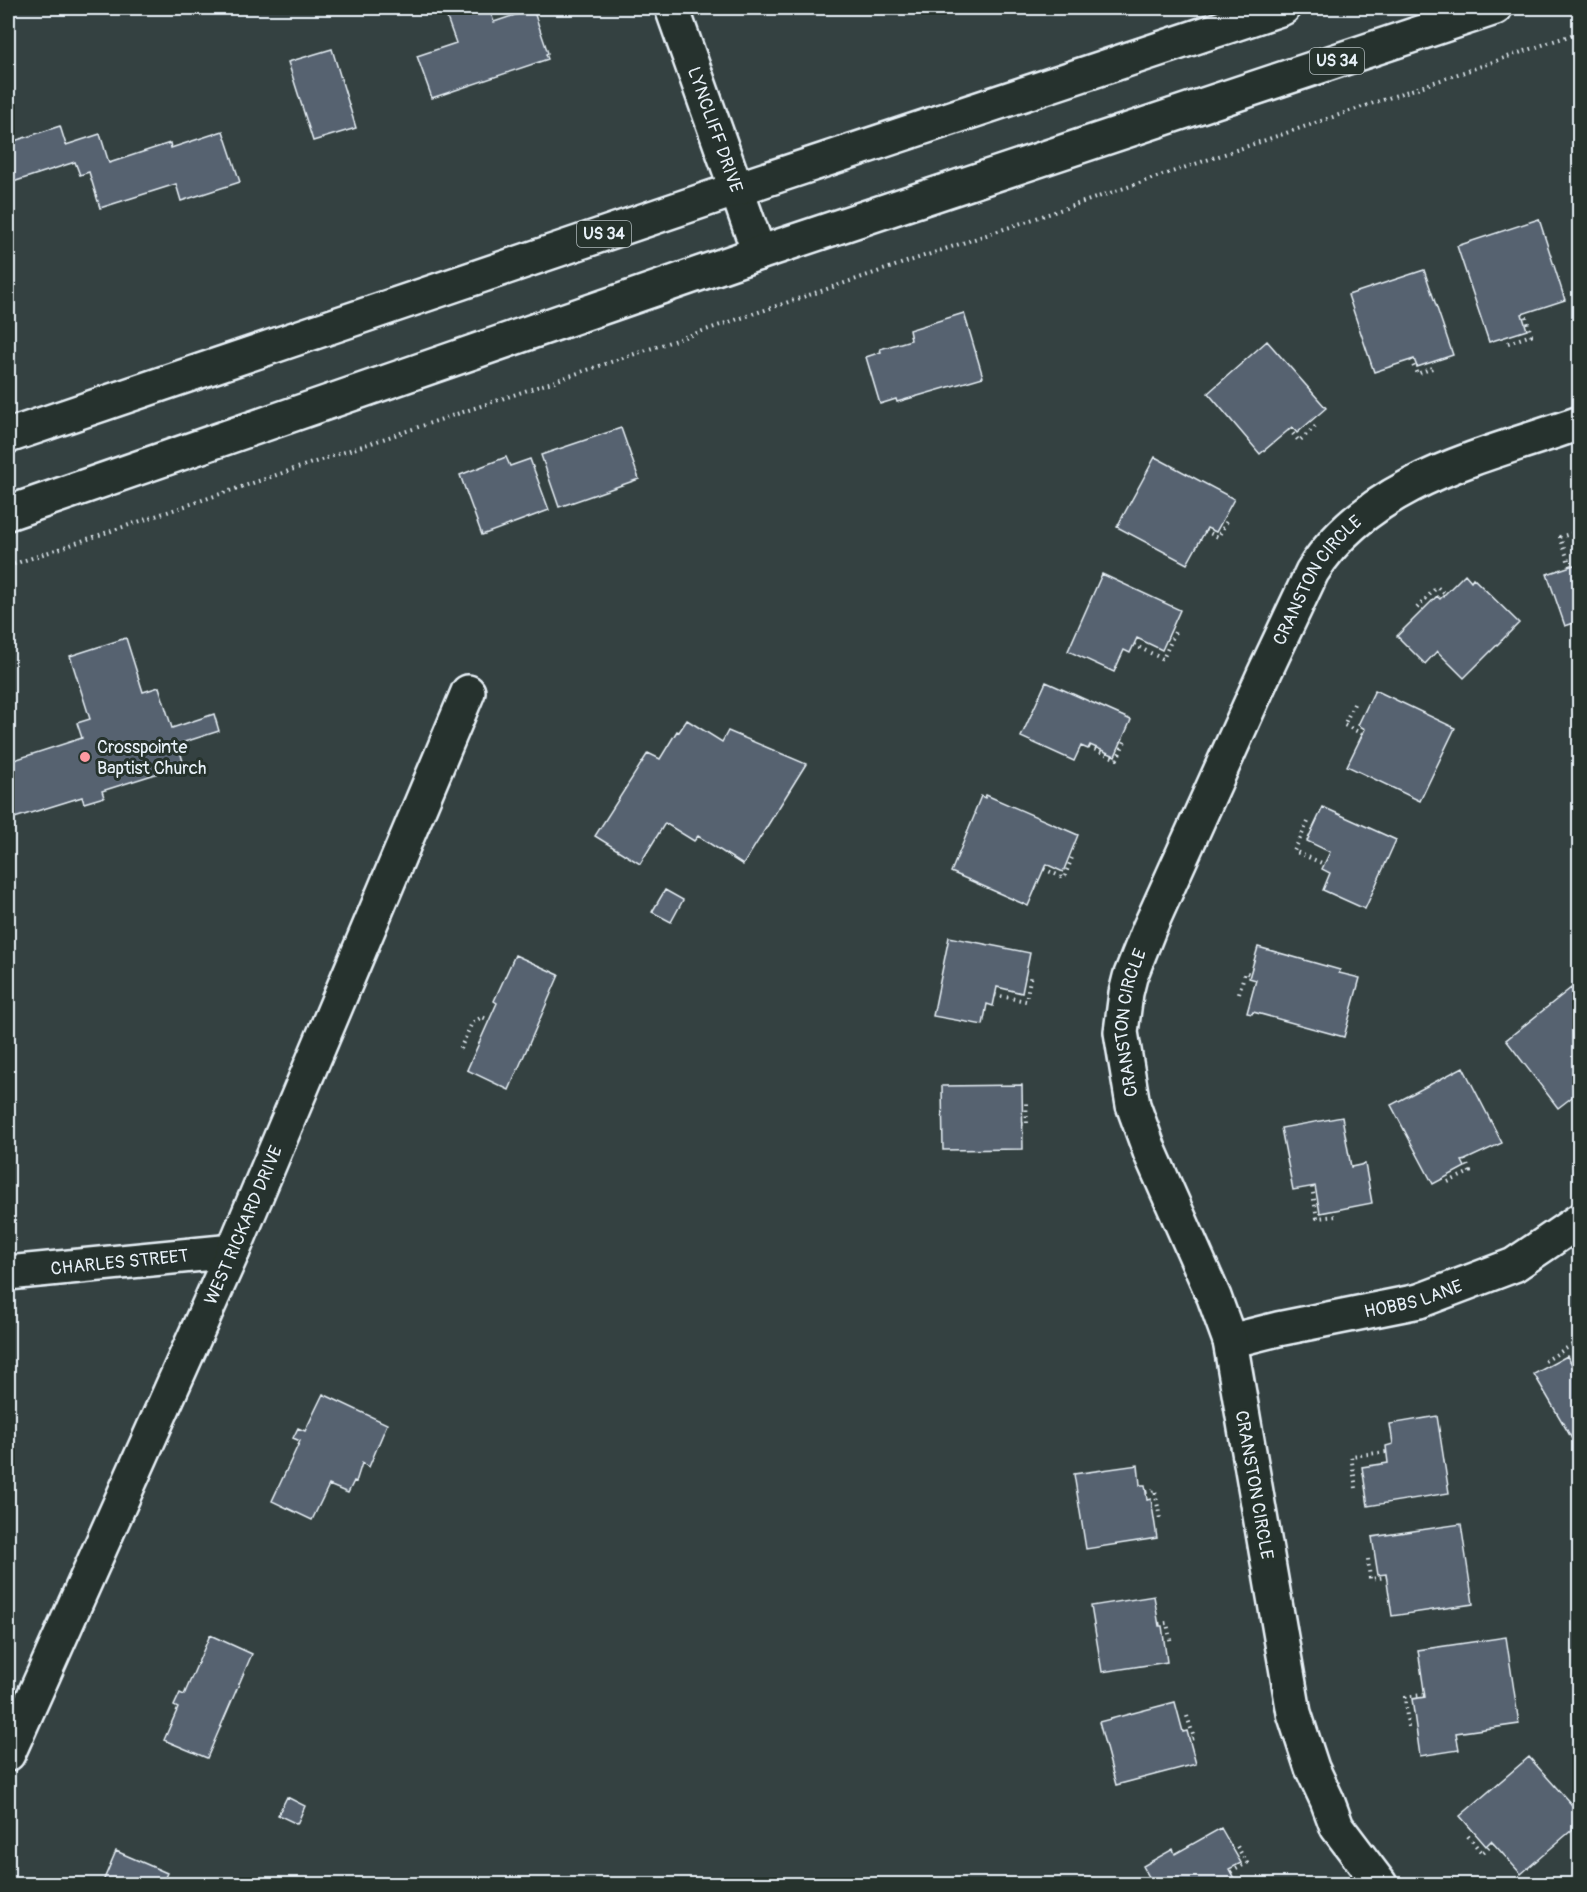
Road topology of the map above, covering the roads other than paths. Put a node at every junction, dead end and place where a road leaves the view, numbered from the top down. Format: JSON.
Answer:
{"nodes":[{"id":1,"x":672,"y":8,"type":"edge"},
{"id":2,"x":1283,"y":8,"type":"edge"},
{"id":3,"x":1495,"y":8,"type":"edge"},
{"id":4,"x":737,"y":189,"type":"junction"},
{"id":5,"x":759,"y":252,"type":"junction"},
{"id":6,"x":1580,"y":423,"type":"edge"},
{"id":7,"x":8,"y":436,"type":"edge"},
{"id":8,"x":8,"y":513,"type":"edge"},
{"id":9,"x":468,"y":692,"type":"dead end"},
{"id":10,"x":1580,"y":1220,"type":"edge"},
{"id":11,"x":233,"y":1251,"type":"junction"},
{"id":12,"x":8,"y":1273,"type":"edge"},
{"id":13,"x":1230,"y":1341,"type":"junction"},
{"id":14,"x":8,"y":1754,"type":"edge"},
{"id":15,"x":1380,"y":1884,"type":"edge"}],
"edges":[{"from":1,"to":4,"type":"street","name":"LYNCLIFF DRIVE"},
{"from":2,"to":4,"type":"street","number":"US 34"},
{"from":3,"to":5,"type":"street","number":"US 34"},
{"from":4,"to":5,"type":"street","name":"LYNCLIFF DRIVE"},
{"from":4,"to":7,"type":"street","number":"US 34"},
{"from":5,"to":8,"type":"street","number":"US 34"},
{"from":6,"to":13,"type":"street","name":"CRANSTON CIRCLE"},
{"from":9,"to":11,"type":"street","name":"WEST RICKARD DRIVE"},
{"from":10,"to":13,"type":"street","name":"HOBBS LANE"},
{"from":11,"to":12,"type":"street","name":"CHARLES STREET"},
{"from":11,"to":14,"type":"street","name":"WEST RICKARD DRIVE"},
{"from":13,"to":15,"type":"street","name":"CRANSTON CIRCLE"}]}
